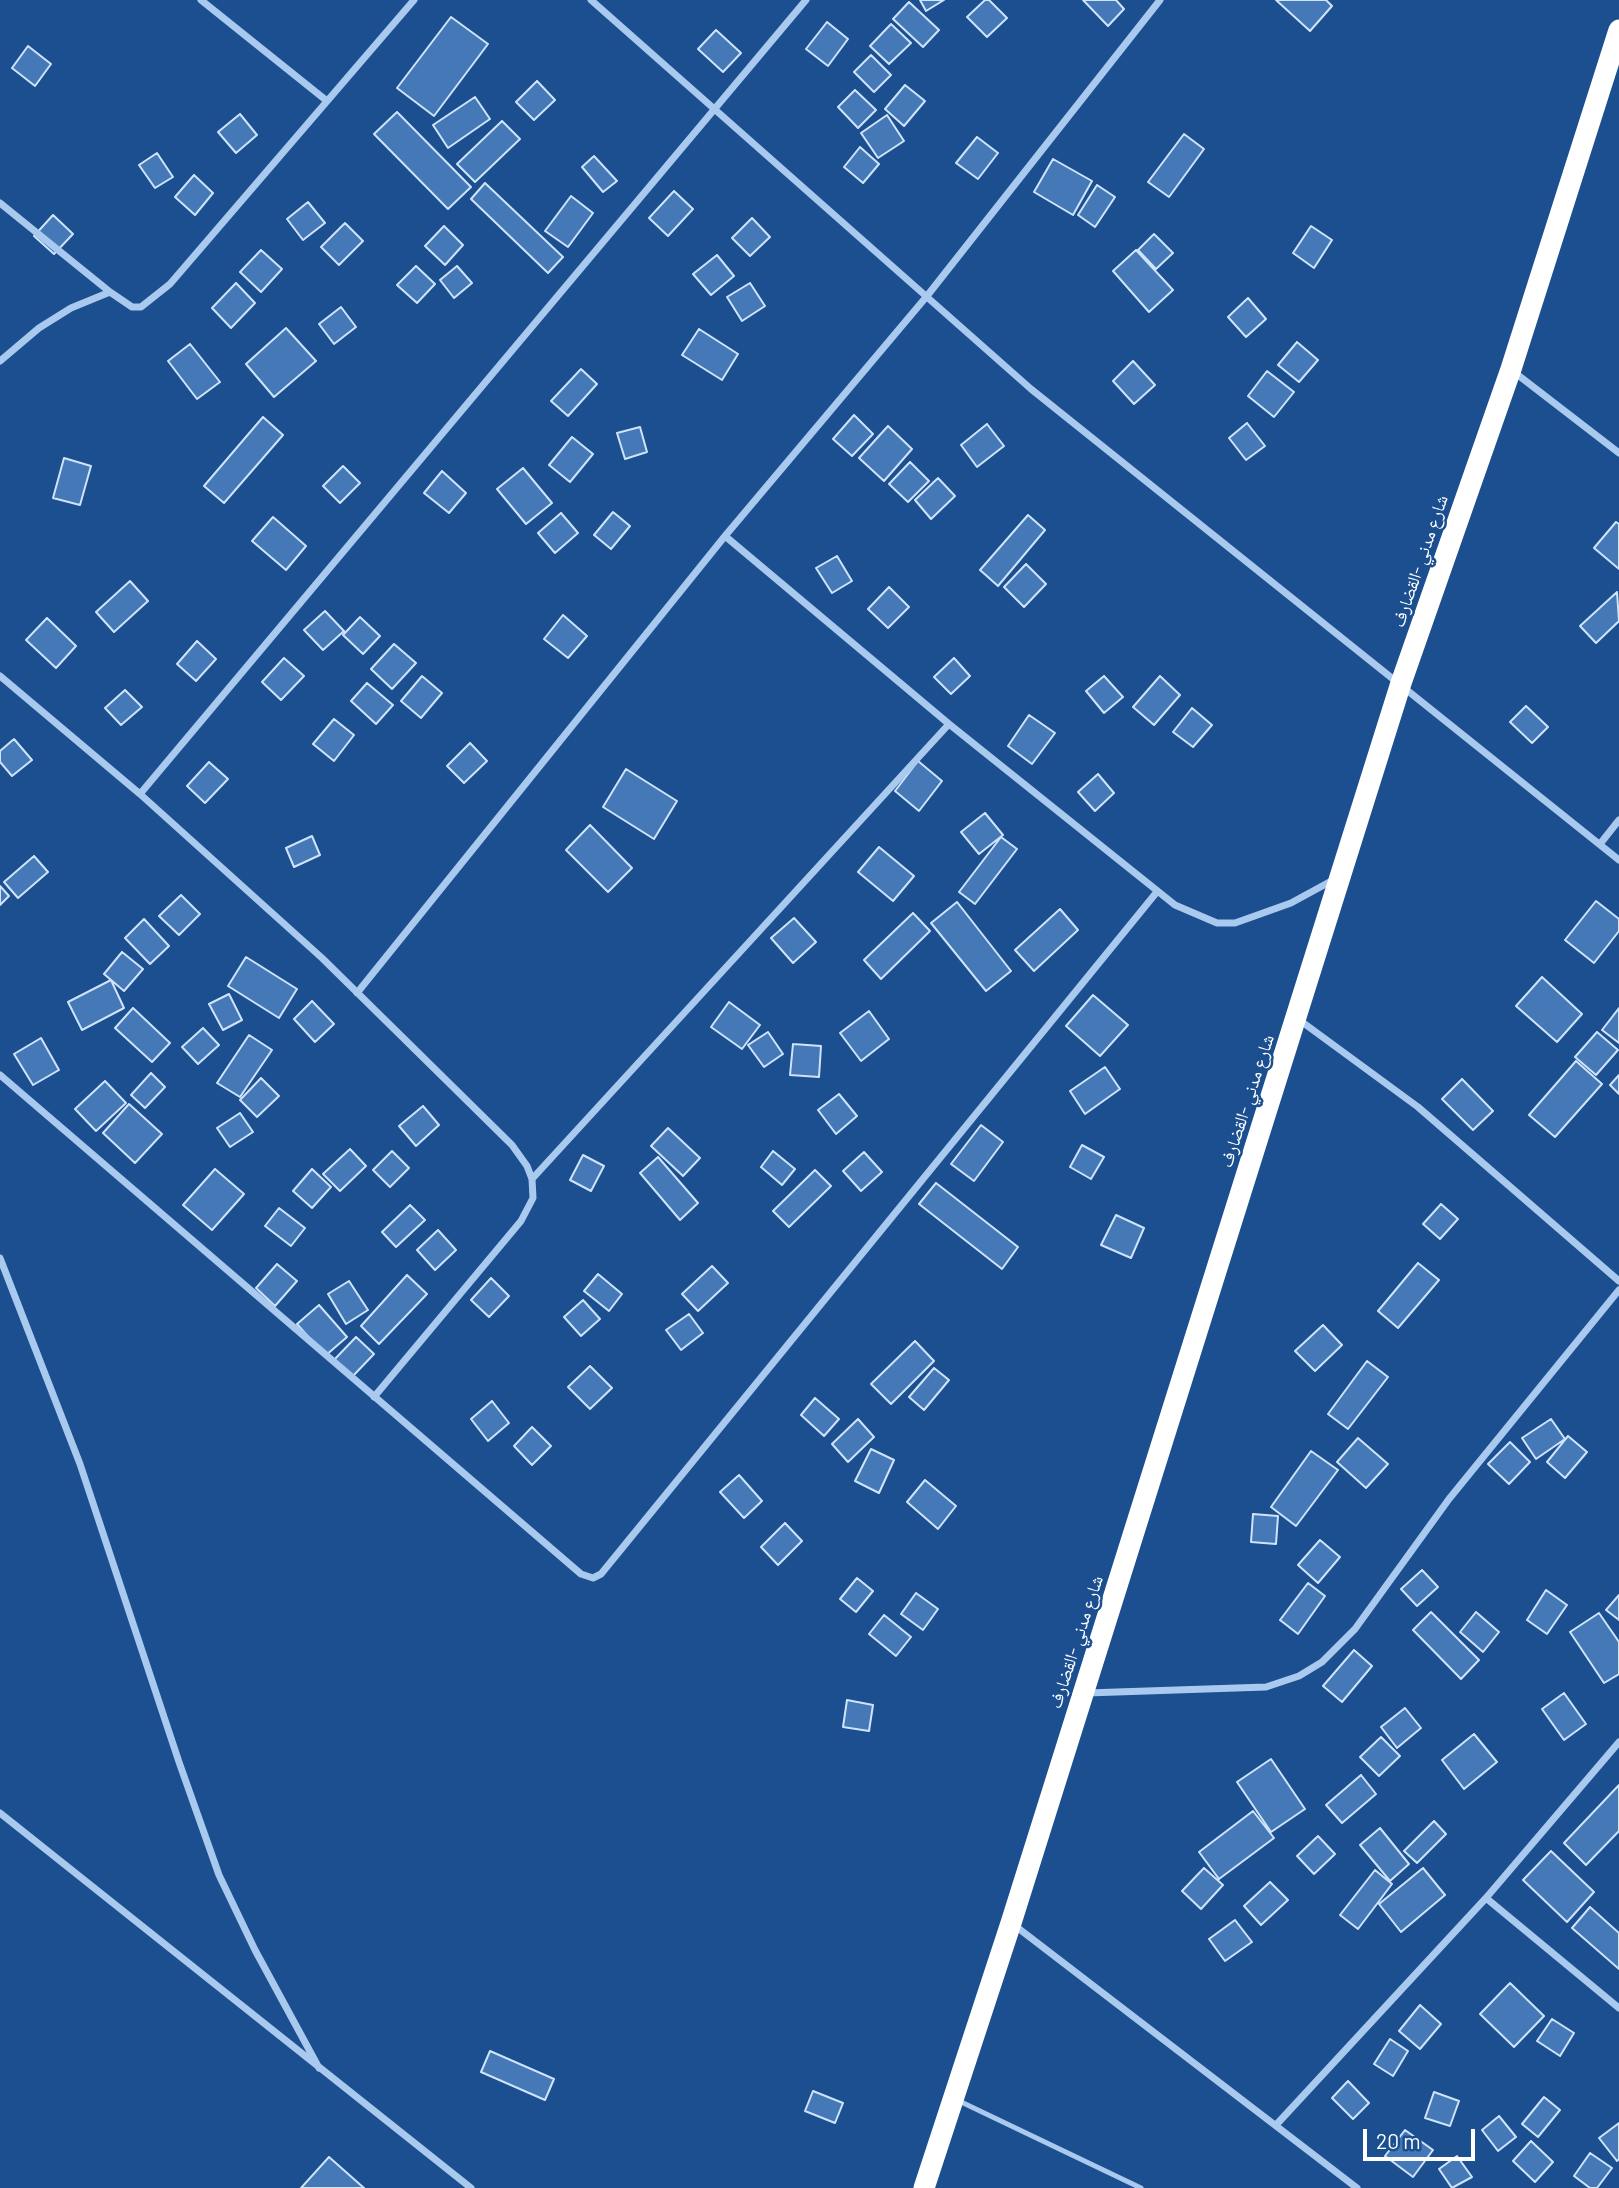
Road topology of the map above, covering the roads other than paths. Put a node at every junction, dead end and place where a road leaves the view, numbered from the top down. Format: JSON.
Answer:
{"nodes":[{"id":1,"x":201,"y":0,"type":"edge"},
{"id":2,"x":414,"y":0,"type":"edge"},
{"id":3,"x":591,"y":0,"type":"edge"},
{"id":4,"x":806,"y":0,"type":"edge"},
{"id":5,"x":1160,"y":0,"type":"edge"},
{"id":6,"x":1619,"y":30,"type":"edge"},
{"id":7,"x":327,"y":101,"type":"junction"},
{"id":8,"x":714,"y":109,"type":"junction"},
{"id":9,"x":0,"y":203,"type":"edge"},
{"id":10,"x":110,"y":292,"type":"junction"},
{"id":11,"x":927,"y":296,"type":"junction"},
{"id":12,"x":0,"y":361,"type":"edge"},
{"id":13,"x":1511,"y":369,"type":"junction"},
{"id":14,"x":1619,"y":453,"type":"edge"},
{"id":15,"x":725,"y":536,"type":"junction"},
{"id":16,"x":0,"y":676,"type":"edge"},
{"id":17,"x":1401,"y":683,"type":"junction"},
{"id":18,"x":949,"y":724,"type":"junction"},
{"id":19,"x":140,"y":794,"type":"junction"},
{"id":20,"x":1619,"y":820,"type":"edge"},
{"id":21,"x":1600,"y":844,"type":"junction"},
{"id":22,"x":1619,"y":860,"type":"edge"},
{"id":23,"x":1339,"y":877,"type":"junction"},
{"id":24,"x":1156,"y":893,"type":"junction"},
{"id":25,"x":357,"y":993,"type":"junction"},
{"id":26,"x":1297,"y":1019,"type":"junction"},
{"id":27,"x":0,"y":1075,"type":"edge"},
{"id":28,"x":533,"y":1179,"type":"junction"},
{"id":29,"x":0,"y":1258,"type":"edge"},
{"id":30,"x":1619,"y":1281,"type":"edge"},
{"id":31,"x":1619,"y":1290,"type":"edge"},
{"id":32,"x":374,"y":1397,"type":"junction"},
{"id":33,"x":1083,"y":1693,"type":"junction"},
{"id":34,"x":1619,"y":1742,"type":"edge"},
{"id":35,"x":0,"y":1813,"type":"edge"},
{"id":36,"x":1486,"y":1898,"type":"junction"},
{"id":37,"x":1011,"y":1923,"type":"junction"},
{"id":38,"x":1619,"y":2008,"type":"edge"},
{"id":39,"x":319,"y":2068,"type":"junction"},
{"id":40,"x":955,"y":2098,"type":"junction"},
{"id":41,"x":1276,"y":2125,"type":"junction"},
{"id":42,"x":471,"y":2188,"type":"edge"},
{"id":43,"x":924,"y":2188,"type":"edge"},
{"id":44,"x":1141,"y":2188,"type":"edge"},
{"id":45,"x":1357,"y":2188,"type":"edge"}],
"edges":[{"from":1,"to":7,"type":"street"},
{"from":2,"to":7,"type":"street"},
{"from":3,"to":8,"type":"street"},
{"from":4,"to":8,"type":"street"},
{"from":5,"to":11,"type":"street"},
{"from":6,"to":13,"type":"highway","name":"شارع مدني -القضارف"},
{"from":7,"to":10,"type":"street"},
{"from":8,"to":11,"type":"street"},
{"from":8,"to":19,"type":"street"},
{"from":9,"to":10,"type":"street"},
{"from":10,"to":12,"type":"street"},
{"from":11,"to":15,"type":"street"},
{"from":11,"to":17,"type":"street"},
{"from":13,"to":14,"type":"street"},
{"from":13,"to":17,"type":"highway","name":"شارع مدني -القضارف"},
{"from":15,"to":18,"type":"street"},
{"from":15,"to":25,"type":"street"},
{"from":16,"to":19,"type":"street"},
{"from":17,"to":21,"type":"street"},
{"from":17,"to":23,"type":"highway","name":"شارع مدني -القضارف"},
{"from":18,"to":24,"type":"street"},
{"from":18,"to":28,"type":"street"},
{"from":19,"to":25,"type":"street"},
{"from":20,"to":21,"type":"street"},
{"from":21,"to":22,"type":"street"},
{"from":23,"to":24,"type":"street"},
{"from":23,"to":26,"type":"highway","name":"شارع مدني -القضارف"},
{"from":24,"to":32,"type":"street"},
{"from":25,"to":28,"type":"street"},
{"from":26,"to":30,"type":"street"},
{"from":26,"to":33,"type":"highway","name":"شارع مدني -القضارف"},
{"from":27,"to":32,"type":"street"},
{"from":28,"to":32,"type":"street"},
{"from":29,"to":39,"type":"street"},
{"from":31,"to":33,"type":"street"},
{"from":33,"to":37,"type":"highway","name":"شارع مدني -القضارف"},
{"from":34,"to":36,"type":"street"},
{"from":35,"to":39,"type":"street"},
{"from":36,"to":38,"type":"street"},
{"from":36,"to":41,"type":"street"},
{"from":37,"to":40,"type":"highway","name":"شارع مدني -القضارف"},
{"from":37,"to":41,"type":"street"},
{"from":39,"to":42,"type":"street"},
{"from":40,"to":43,"type":"highway","name":"شارع مدني -القضارف"},
{"from":40,"to":44,"type":"lane"},
{"from":41,"to":45,"type":"street"}]}
